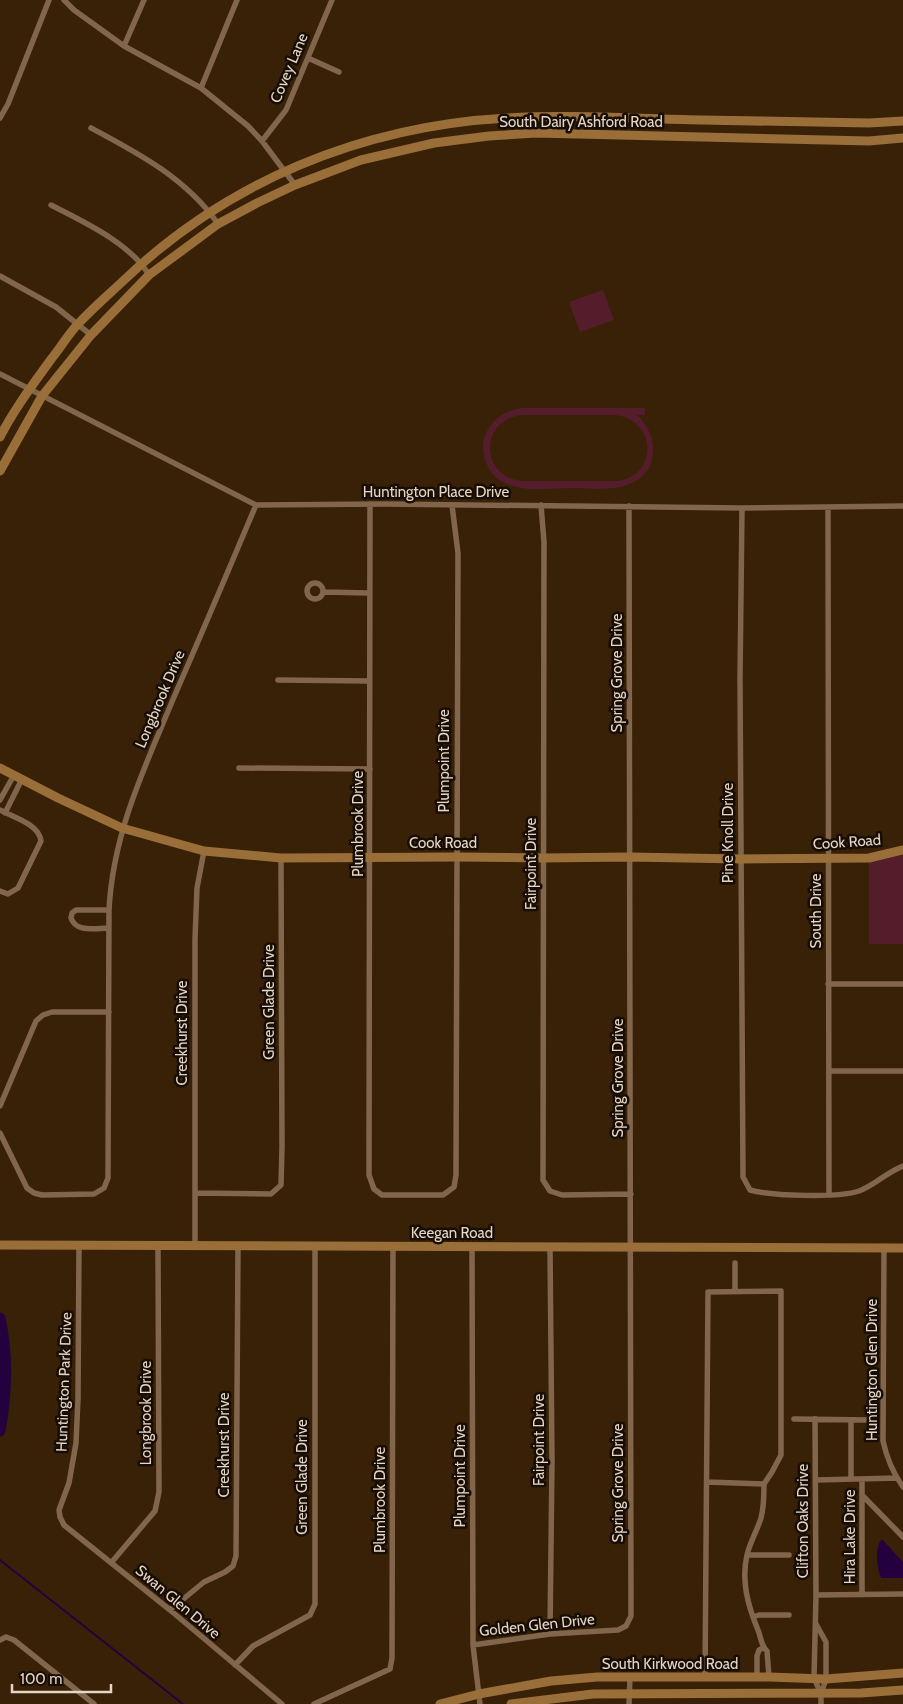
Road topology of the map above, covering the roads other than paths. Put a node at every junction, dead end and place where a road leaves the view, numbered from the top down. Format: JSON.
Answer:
{"nodes":[{"id":1,"x":49,"y":0,"type":"edge"},
{"id":2,"x":64,"y":0,"type":"edge"},
{"id":3,"x":144,"y":0,"type":"edge"},
{"id":4,"x":237,"y":0,"type":"edge"},
{"id":5,"x":332,"y":0,"type":"edge"},
{"id":6,"x":124,"y":46,"type":"junction"},
{"id":7,"x":308,"y":58,"type":"junction"},
{"id":8,"x":339,"y":72,"type":"dead end"},
{"id":9,"x":201,"y":88,"type":"junction"},
{"id":10,"x":536,"y":117,"type":"junction"},
{"id":11,"x":0,"y":118,"type":"edge"},
{"id":12,"x":651,"y":118,"type":"junction"},
{"id":13,"x":760,"y":121,"type":"junction"},
{"id":14,"x":903,"y":121,"type":"edge"},
{"id":15,"x":869,"y":123,"type":"junction"},
{"id":16,"x":431,"y":126,"type":"junction"},
{"id":17,"x":91,"y":128,"type":"dead end"},
{"id":18,"x":536,"y":133,"type":"junction"},
{"id":19,"x":651,"y":136,"type":"junction"},
{"id":20,"x":903,"y":138,"type":"edge"},
{"id":21,"x":760,"y":139,"type":"junction"},
{"id":22,"x":262,"y":141,"type":"junction"},
{"id":23,"x":869,"y":141,"type":"junction"},
{"id":24,"x":434,"y":142,"type":"junction"},
{"id":25,"x":284,"y":171,"type":"junction"},
{"id":26,"x":295,"y":185,"type":"junction"},
{"id":27,"x":51,"y":205,"type":"dead end"},
{"id":28,"x":209,"y":212,"type":"junction"},
{"id":29,"x":218,"y":224,"type":"junction"},
{"id":30,"x":142,"y":263,"type":"junction"},
{"id":31,"x":149,"y":275,"type":"junction"},
{"id":32,"x":0,"y":276,"type":"edge"},
{"id":33,"x":78,"y":324,"type":"junction"},
{"id":34,"x":91,"y":335,"type":"junction"},
{"id":35,"x":0,"y":374,"type":"edge"},
{"id":36,"x":30,"y":389,"type":"junction"},
{"id":37,"x":42,"y":396,"type":"junction"},
{"id":38,"x":0,"y":437,"type":"edge"},
{"id":39,"x":0,"y":471,"type":"edge"},
{"id":40,"x":370,"y":504,"type":"junction"},
{"id":41,"x":256,"y":505,"type":"junction"},
{"id":42,"x":541,"y":505,"type":"junction"},
{"id":43,"x":452,"y":506,"type":"junction"},
{"id":44,"x":629,"y":506,"type":"junction"},
{"id":45,"x":903,"y":506,"type":"edge"},
{"id":46,"x":742,"y":508,"type":"junction"},
{"id":47,"x":828,"y":508,"type":"junction"},
{"id":48,"x":322,"y":592,"type":"dead end"},
{"id":49,"x":369,"y":593,"type":"junction"},
{"id":50,"x":278,"y":680,"type":"dead end"},
{"id":51,"x":369,"y":681,"type":"junction"},
{"id":52,"x":0,"y":768,"type":"edge"},
{"id":53,"x":239,"y":768,"type":"dead end"},
{"id":54,"x":370,"y":769,"type":"junction"},
{"id":55,"x":18,"y":777,"type":"junction"},
{"id":56,"x":0,"y":800,"type":"edge"},
{"id":57,"x":2,"y":811,"type":"edge"},
{"id":58,"x":122,"y":828,"type":"junction"},
{"id":59,"x":903,"y":850,"type":"edge"},
{"id":60,"x":204,"y":851,"type":"junction"},
{"id":61,"x":370,"y":857,"type":"junction"},
{"id":62,"x":456,"y":857,"type":"junction"},
{"id":63,"x":630,"y":857,"type":"junction"},
{"id":64,"x":281,"y":858,"type":"junction"},
{"id":65,"x":543,"y":858,"type":"junction"},
{"id":66,"x":828,"y":858,"type":"junction"},
{"id":67,"x":740,"y":859,"type":"junction"},
{"id":68,"x":0,"y":891,"type":"edge"},
{"id":69,"x":109,"y":910,"type":"junction"},
{"id":70,"x":109,"y":928,"type":"junction"},
{"id":71,"x":828,"y":984,"type":"junction"},
{"id":72,"x":903,"y":984,"type":"edge"},
{"id":73,"x":109,"y":1012,"type":"junction"},
{"id":74,"x":829,"y":1071,"type":"junction"},
{"id":75,"x":903,"y":1071,"type":"edge"},
{"id":76,"x":0,"y":1106,"type":"edge"},
{"id":77,"x":0,"y":1133,"type":"edge"},
{"id":78,"x":456,"y":1137,"type":"joint"},
{"id":79,"x":903,"y":1166,"type":"edge"},
{"id":80,"x":195,"y":1193,"type":"junction"},
{"id":81,"x":631,"y":1194,"type":"junction"},
{"id":82,"x":829,"y":1194,"type":"junction"},
{"id":83,"x":0,"y":1245,"type":"edge"},
{"id":84,"x":80,"y":1246,"type":"junction"},
{"id":85,"x":158,"y":1246,"type":"junction"},
{"id":86,"x":195,"y":1246,"type":"junction"},
{"id":87,"x":238,"y":1246,"type":"junction"},
{"id":88,"x":315,"y":1246,"type":"junction"},
{"id":89,"x":393,"y":1246,"type":"junction"},
{"id":90,"x":472,"y":1247,"type":"junction"},
{"id":91,"x":550,"y":1247,"type":"junction"},
{"id":92,"x":630,"y":1247,"type":"junction"},
{"id":93,"x":884,"y":1248,"type":"junction"},
{"id":94,"x":903,"y":1248,"type":"edge"},
{"id":95,"x":735,"y":1263,"type":"dead end"},
{"id":96,"x":735,"y":1291,"type":"junction"},
{"id":97,"x":794,"y":1419,"type":"dead end"},
{"id":98,"x":814,"y":1419,"type":"junction"},
{"id":99,"x":851,"y":1420,"type":"junction"},
{"id":100,"x":871,"y":1420,"type":"dead end"},
{"id":101,"x":896,"y":1478,"type":"junction"},
{"id":102,"x":851,"y":1479,"type":"junction"},
{"id":103,"x":862,"y":1479,"type":"junction"},
{"id":104,"x":816,"y":1480,"type":"junction"},
{"id":105,"x":707,"y":1482,"type":"junction"},
{"id":106,"x":764,"y":1484,"type":"junction"},
{"id":107,"x":903,"y":1487,"type":"edge"},
{"id":108,"x":862,"y":1495,"type":"junction"},
{"id":109,"x":60,"y":1517,"type":"joint"},
{"id":110,"x":903,"y":1537,"type":"edge"},
{"id":111,"x":747,"y":1555,"type":"junction"},
{"id":112,"x":788,"y":1555,"type":"dead end"},
{"id":113,"x":111,"y":1563,"type":"junction"},
{"id":114,"x":903,"y":1594,"type":"edge"},
{"id":115,"x":816,"y":1595,"type":"junction"},
{"id":116,"x":862,"y":1595,"type":"junction"},
{"id":117,"x":170,"y":1610,"type":"junction"},
{"id":118,"x":789,"y":1615,"type":"dead end"},
{"id":119,"x":753,"y":1617,"type":"junction"},
{"id":120,"x":815,"y":1622,"type":"junction"},
{"id":121,"x":604,"y":1630,"type":"joint"},
{"id":122,"x":550,"y":1634,"type":"junction"},
{"id":123,"x":3,"y":1639,"type":"edge"},
{"id":124,"x":473,"y":1645,"type":"junction"},
{"id":125,"x":763,"y":1648,"type":"junction"},
{"id":126,"x":235,"y":1665,"type":"junction"},
{"id":127,"x":903,"y":1673,"type":"edge"},
{"id":128,"x":630,"y":1677,"type":"junction"},
{"id":129,"x":757,"y":1677,"type":"junction"},
{"id":130,"x":769,"y":1677,"type":"junction"},
{"id":131,"x":705,"y":1678,"type":"junction"},
{"id":132,"x":814,"y":1678,"type":"junction"},
{"id":133,"x":826,"y":1679,"type":"junction"},
{"id":134,"x":903,"y":1690,"type":"edge"},
{"id":135,"x":629,"y":1694,"type":"junction"},
{"id":136,"x":821,"y":1694,"type":"junction"},
{"id":137,"x":479,"y":1699,"type":"edge"},
{"id":138,"x":94,"y":1704,"type":"edge"},
{"id":139,"x":282,"y":1704,"type":"edge"},
{"id":140,"x":314,"y":1704,"type":"edge"},
{"id":141,"x":440,"y":1704,"type":"edge"},
{"id":142,"x":511,"y":1704,"type":"edge"},
{"id":143,"x":629,"y":1704,"type":"edge"},
{"id":144,"x":821,"y":1704,"type":"edge"}],
"edges":[{"from":1,"to":11,"type":"street"},
{"from":2,"to":6,"type":"street"},
{"from":3,"to":6,"type":"street"},
{"from":4,"to":9,"type":"street"},
{"from":5,"to":7,"type":"street","name":"Covey Lane"},
{"from":6,"to":9,"type":"street"},
{"from":7,"to":8,"type":"street"},
{"from":7,"to":22,"type":"street","name":"Covey Lane"},
{"from":9,"to":22,"type":"street"},
{"from":10,"to":12,"type":"main road","name":"South Dairy Ashford Road"},
{"from":10,"to":16,"type":"main road","name":"South Dairy Ashford Road"},
{"from":10,"to":18,"type":"main road"},
{"from":12,"to":13,"type":"main road","name":"South Dairy Ashford Road"},
{"from":12,"to":19,"type":"main road"},
{"from":13,"to":15,"type":"main road","name":"South Dairy Ashford Road"},
{"from":13,"to":21,"type":"main road"},
{"from":14,"to":15,"type":"main road","name":"South Dairy Ashford Road"},
{"from":15,"to":23,"type":"main road"},
{"from":16,"to":24,"type":"main road"},
{"from":16,"to":25,"type":"main road","name":"South Dairy Ashford Road"},
{"from":17,"to":28,"type":"street"},
{"from":18,"to":19,"type":"main road","name":"South Dairy Ashford Road"},
{"from":18,"to":24,"type":"main road","name":"South Dairy Ashford Road"},
{"from":19,"to":21,"type":"main road","name":"South Dairy Ashford Road"},
{"from":20,"to":23,"type":"main road","name":"South Dairy Ashford Road"},
{"from":21,"to":23,"type":"main road","name":"South Dairy Ashford Road"},
{"from":22,"to":25,"type":"street"},
{"from":24,"to":26,"type":"main road","name":"South Dairy Ashford Road"},
{"from":25,"to":26,"type":"street"},
{"from":25,"to":28,"type":"main road","name":"South Dairy Ashford Road"},
{"from":26,"to":29,"type":"main road","name":"South Dairy Ashford Road"},
{"from":27,"to":30,"type":"street"},
{"from":28,"to":29,"type":"street"},
{"from":28,"to":30,"type":"main road","name":"South Dairy Ashford Road"},
{"from":29,"to":31,"type":"main road","name":"South Dairy Ashford Road"},
{"from":30,"to":31,"type":"street"},
{"from":30,"to":33,"type":"main road","name":"South Dairy Ashford Road"},
{"from":31,"to":34,"type":"main road","name":"South Dairy Ashford Road"},
{"from":32,"to":33,"type":"street"},
{"from":33,"to":34,"type":"street"},
{"from":33,"to":36,"type":"main road","name":"South Dairy Ashford Road"},
{"from":34,"to":37,"type":"main road","name":"South Dairy Ashford Road"},
{"from":35,"to":36,"type":"street","name":"Huntington Place Drive"},
{"from":36,"to":37,"type":"street","name":"Huntington Place Drive"},
{"from":36,"to":38,"type":"main road","name":"South Dairy Ashford Road"},
{"from":37,"to":39,"type":"main road","name":"South Dairy Ashford Road"},
{"from":37,"to":41,"type":"street","name":"Huntington Place Drive"},
{"from":40,"to":41,"type":"street","name":"Huntington Place Drive"},
{"from":40,"to":43,"type":"street","name":"Huntington Place Drive"},
{"from":40,"to":49,"type":"street","name":"Plumbrook Drive"},
{"from":41,"to":58,"type":"street","name":"Longbrook Drive"},
{"from":42,"to":43,"type":"street","name":"Huntington Place Drive"},
{"from":42,"to":44,"type":"street","name":"Huntington Place Drive"},
{"from":42,"to":65,"type":"street","name":"Fairpoint Drive"},
{"from":43,"to":62,"type":"street","name":"Plumpoint Drive"},
{"from":44,"to":46,"type":"street","name":"Huntington Place Drive"},
{"from":44,"to":63,"type":"street","name":"Spring Grove Drive"},
{"from":45,"to":47,"type":"street","name":"Huntington Place Drive"},
{"from":46,"to":47,"type":"street","name":"Huntington Place Drive"},
{"from":46,"to":67,"type":"street","name":"Pine Knoll Drive"},
{"from":47,"to":66,"type":"street","name":"South Drive"},
{"from":48,"to":49,"type":"street"},
{"from":49,"to":51,"type":"street","name":"Plumbrook Drive"},
{"from":50,"to":51,"type":"street"},
{"from":51,"to":54,"type":"street","name":"Plumbrook Drive"},
{"from":52,"to":55,"type":"main road","name":"Cook Road"},
{"from":53,"to":54,"type":"street"},
{"from":54,"to":61,"type":"street","name":"Plumbrook Drive"},
{"from":55,"to":56,"type":"street"},
{"from":55,"to":57,"type":"street"},
{"from":55,"to":58,"type":"main road","name":"Cook Road"},
{"from":57,"to":68,"type":"street"},
{"from":58,"to":60,"type":"main road","name":"Cook Road"},
{"from":58,"to":69,"type":"street","name":"Longbrook Drive"},
{"from":59,"to":66,"type":"main road","name":"Cook Road"},
{"from":60,"to":64,"type":"main road","name":"Cook Road"},
{"from":60,"to":80,"type":"street","name":"Creekhurst Drive"},
{"from":61,"to":62,"type":"main road","name":"Cook Road"},
{"from":61,"to":64,"type":"main road","name":"Cook Road"},
{"from":61,"to":78,"type":"street","name":"Plumbrook Drive"},
{"from":62,"to":65,"type":"main road","name":"Cook Road"},
{"from":62,"to":78,"type":"street","name":"Plumpoint Drive"},
{"from":63,"to":65,"type":"main road","name":"Cook Road"},
{"from":63,"to":67,"type":"main road","name":"Cook Road"},
{"from":63,"to":81,"type":"street","name":"Spring Grove Drive"},
{"from":64,"to":80,"type":"street","name":"Green Glade Drive"},
{"from":65,"to":81,"type":"street","name":"Fairpoint Drive"},
{"from":66,"to":67,"type":"main road","name":"Cook Road"},
{"from":66,"to":71,"type":"street","name":"South Drive"},
{"from":67,"to":82,"type":"street","name":"Pine Knoll Drive"},
{"from":69,"to":70,"type":"street","name":"Longbrook Drive"},
{"from":69,"to":70,"type":"street"},
{"from":70,"to":73,"type":"street","name":"Longbrook Drive"},
{"from":71,"to":72,"type":"street"},
{"from":71,"to":74,"type":"street","name":"South Drive"},
{"from":73,"to":76,"type":"street"},
{"from":73,"to":77,"type":"street","name":"Longbrook Drive"},
{"from":74,"to":75,"type":"street"},
{"from":74,"to":82,"type":"street","name":"South Drive"},
{"from":79,"to":82,"type":"street"},
{"from":80,"to":86,"type":"street","name":"Creekhurst Drive"},
{"from":81,"to":92,"type":"street","name":"Spring Grove Drive"},
{"from":83,"to":84,"type":"main road","name":"Keegan Road"},
{"from":84,"to":85,"type":"main road","name":"Keegan Road"},
{"from":84,"to":109,"type":"street","name":"Huntington Park Drive"},
{"from":85,"to":86,"type":"main road","name":"Keegan Road"},
{"from":85,"to":113,"type":"street","name":"Longbrook Drive"},
{"from":86,"to":87,"type":"main road","name":"Keegan Road"},
{"from":87,"to":88,"type":"main road","name":"Keegan Road"},
{"from":87,"to":117,"type":"street","name":"Creekhurst Drive"},
{"from":88,"to":89,"type":"main road","name":"Keegan Road"},
{"from":88,"to":126,"type":"street","name":"Green Glade Drive"},
{"from":89,"to":90,"type":"main road","name":"Keegan Road"},
{"from":89,"to":140,"type":"street","name":"Plumbrook Drive"},
{"from":90,"to":91,"type":"main road","name":"Keegan Road"},
{"from":90,"to":124,"type":"street","name":"Plumpoint Drive"},
{"from":91,"to":92,"type":"main road","name":"Keegan Road"},
{"from":91,"to":122,"type":"street","name":"Fairpoint Drive"},
{"from":92,"to":93,"type":"main road","name":"Keegan Road"},
{"from":92,"to":121,"type":"street","name":"Spring Grove Drive"},
{"from":93,"to":94,"type":"main road","name":"Keegan Road"},
{"from":93,"to":101,"type":"street","name":"Huntington Glen Drive"},
{"from":95,"to":96,"type":"street"},
{"from":96,"to":105,"type":"street"},
{"from":96,"to":106,"type":"street"},
{"from":97,"to":98,"type":"street"},
{"from":98,"to":99,"type":"street"},
{"from":98,"to":104,"type":"street","name":"Clifton Oaks Drive"},
{"from":99,"to":100,"type":"street"},
{"from":99,"to":102,"type":"street"},
{"from":101,"to":103,"type":"street"},
{"from":101,"to":107,"type":"street","name":"Huntington Glen Drive"},
{"from":102,"to":103,"type":"street"},
{"from":102,"to":104,"type":"street"},
{"from":103,"to":108,"type":"street","name":"Hira Lake Drive"},
{"from":104,"to":115,"type":"street","name":"Clifton Oaks Drive"},
{"from":105,"to":106,"type":"street"},
{"from":105,"to":131,"type":"street"},
{"from":106,"to":111,"type":"street"},
{"from":108,"to":110,"type":"street"},
{"from":108,"to":116,"type":"street","name":"Hira Lake Drive"},
{"from":109,"to":113,"type":"street","name":"Swan Glen Drive"},
{"from":111,"to":112,"type":"street"},
{"from":111,"to":119,"type":"street"},
{"from":113,"to":117,"type":"street","name":"Swan Glen Drive"},
{"from":114,"to":116,"type":"street"},
{"from":115,"to":116,"type":"street"},
{"from":115,"to":120,"type":"street","name":"Clifton Oaks Drive"},
{"from":117,"to":126,"type":"street","name":"Swan Glen Drive"},
{"from":118,"to":119,"type":"street"},
{"from":119,"to":125,"type":"street"},
{"from":120,"to":132,"type":"street","name":"Clifton Oaks Drive"},
{"from":120,"to":133,"type":"street","name":"Clifton Oaks Drive"},
{"from":121,"to":122,"type":"street","name":"Golden Glen Drive"},
{"from":122,"to":124,"type":"street","name":"Golden Glen Drive"},
{"from":123,"to":138,"type":"street"},
{"from":124,"to":137,"type":"street","name":"Plumpoint Drive"},
{"from":125,"to":129,"type":"street"},
{"from":125,"to":130,"type":"street"},
{"from":126,"to":139,"type":"street","name":"Swan Glen Drive"},
{"from":127,"to":133,"type":"main road","name":"South Kirkwood Road"},
{"from":128,"to":131,"type":"main road","name":"South Kirkwood Road"},
{"from":128,"to":135,"type":"street"},
{"from":128,"to":137,"type":"main road","name":"South Kirkwood Road"},
{"from":129,"to":130,"type":"main road","name":"South Kirkwood Road"},
{"from":129,"to":131,"type":"main road","name":"South Kirkwood Road"},
{"from":130,"to":132,"type":"main road","name":"South Kirkwood Road"},
{"from":132,"to":133,"type":"main road","name":"South Kirkwood Road"},
{"from":132,"to":136,"type":"street","name":"Clifton Oaks Drive"},
{"from":133,"to":136,"type":"street","name":"Clifton Oaks Drive"},
{"from":134,"to":136,"type":"main road","name":"South Kirkwood Road"},
{"from":135,"to":136,"type":"main road","name":"South Kirkwood Road"},
{"from":135,"to":142,"type":"main road","name":"South Kirkwood Road"},
{"from":135,"to":143,"type":"street"},
{"from":136,"to":144,"type":"street"},
{"from":137,"to":141,"type":"main road","name":"South Kirkwood Road"}]}
